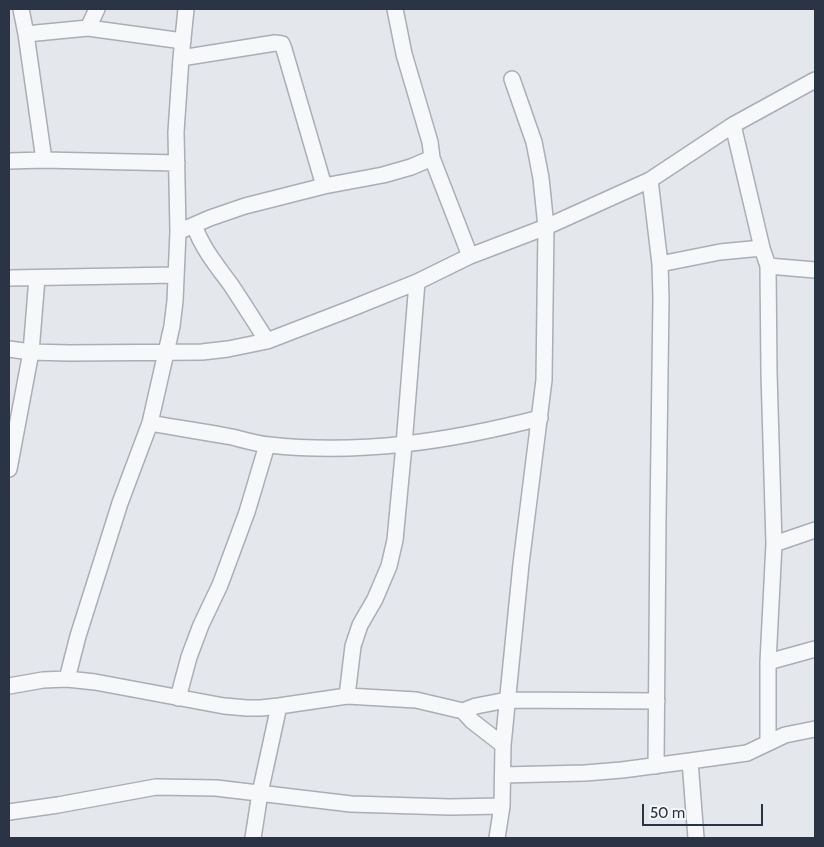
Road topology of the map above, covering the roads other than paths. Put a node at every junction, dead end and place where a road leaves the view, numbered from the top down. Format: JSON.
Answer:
{"nodes":[{"id":1,"x":21,"y":9,"type":"edge"},
{"id":2,"x":97,"y":9,"type":"edge"},
{"id":3,"x":186,"y":9,"type":"edge"},
{"id":4,"x":395,"y":9,"type":"edge"},
{"id":5,"x":88,"y":28,"type":"junction"},
{"id":6,"x":26,"y":34,"type":"junction"},
{"id":7,"x":182,"y":41,"type":"junction"},
{"id":8,"x":181,"y":58,"type":"junction"},
{"id":9,"x":512,"y":79,"type":"dead end"},
{"id":10,"x":814,"y":83,"type":"edge"},
{"id":11,"x":733,"y":125,"type":"junction"},
{"id":12,"x":432,"y":158,"type":"junction"},
{"id":13,"x":44,"y":160,"type":"junction"},
{"id":14,"x":9,"y":161,"type":"edge"},
{"id":15,"x":177,"y":163,"type":"junction"},
{"id":16,"x":650,"y":180,"type":"junction"},
{"id":17,"x":324,"y":186,"type":"junction"},
{"id":18,"x":194,"y":225,"type":"junction"},
{"id":19,"x":546,"y":227,"type":"junction"},
{"id":20,"x":178,"y":232,"type":"junction"},
{"id":21,"x":762,"y":248,"type":"junction"},
{"id":22,"x":470,"y":256,"type":"junction"},
{"id":23,"x":660,"y":264,"type":"junction"},
{"id":24,"x":768,"y":266,"type":"junction"},
{"id":25,"x":815,"y":270,"type":"edge"},
{"id":26,"x":176,"y":276,"type":"junction"},
{"id":27,"x":9,"y":278,"type":"edge"},
{"id":28,"x":37,"y":278,"type":"junction"},
{"id":29,"x":417,"y":282,"type":"junction"},
{"id":30,"x":267,"y":340,"type":"junction"},
{"id":31,"x":9,"y":349,"type":"edge"},
{"id":32,"x":31,"y":352,"type":"junction"},
{"id":33,"x":166,"y":352,"type":"junction"},
{"id":34,"x":540,"y":418,"type":"junction"},
{"id":35,"x":150,"y":423,"type":"junction"},
{"id":36,"x":268,"y":445,"type":"junction"},
{"id":37,"x":404,"y":445,"type":"junction"},
{"id":38,"x":9,"y":470,"type":"edge"},
{"id":39,"x":815,"y":530,"type":"edge"},
{"id":40,"x":774,"y":544,"type":"junction"},
{"id":41,"x":815,"y":649,"type":"edge"},
{"id":42,"x":768,"y":662,"type":"junction"},
{"id":43,"x":67,"y":679,"type":"junction"},
{"id":44,"x":9,"y":686,"type":"edge"},
{"id":45,"x":347,"y":696,"type":"junction"},
{"id":46,"x":178,"y":698,"type":"junction"},
{"id":47,"x":507,"y":700,"type":"junction"},
{"id":48,"x":657,"y":700,"type":"junction"},
{"id":49,"x":279,"y":706,"type":"junction"},
{"id":50,"x":463,"y":711,"type":"junction"},
{"id":51,"x":815,"y":729,"type":"edge"},
{"id":52,"x":768,"y":742,"type":"junction"},
{"id":53,"x":503,"y":745,"type":"junction"},
{"id":54,"x":690,"y":761,"type":"junction"},
{"id":55,"x":656,"y":766,"type":"junction"},
{"id":56,"x":503,"y":775,"type":"junction"},
{"id":57,"x":260,"y":793,"type":"junction"},
{"id":58,"x":502,"y":806,"type":"junction"},
{"id":59,"x":9,"y":812,"type":"edge"},
{"id":60,"x":253,"y":838,"type":"edge"},
{"id":61,"x":497,"y":838,"type":"edge"},
{"id":62,"x":696,"y":838,"type":"edge"}],
"edges":[{"from":1,"to":6,"type":"street"},
{"from":2,"to":5,"type":"street"},
{"from":3,"to":7,"type":"street"},
{"from":4,"to":12,"type":"street"},
{"from":5,"to":6,"type":"street"},
{"from":5,"to":7,"type":"street"},
{"from":6,"to":13,"type":"street"},
{"from":7,"to":8,"type":"street"},
{"from":8,"to":15,"type":"street"},
{"from":8,"to":17,"type":"street"},
{"from":9,"to":19,"type":"street"},
{"from":10,"to":11,"type":"street"},
{"from":11,"to":16,"type":"street"},
{"from":11,"to":21,"type":"street"},
{"from":12,"to":17,"type":"street"},
{"from":12,"to":22,"type":"street"},
{"from":13,"to":14,"type":"street"},
{"from":13,"to":15,"type":"street"},
{"from":15,"to":20,"type":"street"},
{"from":16,"to":19,"type":"street"},
{"from":16,"to":23,"type":"street"},
{"from":17,"to":18,"type":"street"},
{"from":18,"to":20,"type":"street"},
{"from":18,"to":30,"type":"street"},
{"from":19,"to":22,"type":"street"},
{"from":19,"to":34,"type":"street"},
{"from":20,"to":26,"type":"street"},
{"from":21,"to":23,"type":"street"},
{"from":21,"to":24,"type":"street"},
{"from":22,"to":29,"type":"street"},
{"from":23,"to":48,"type":"street"},
{"from":24,"to":25,"type":"street"},
{"from":24,"to":40,"type":"street"},
{"from":26,"to":28,"type":"street"},
{"from":26,"to":33,"type":"street"},
{"from":27,"to":28,"type":"street"},
{"from":28,"to":32,"type":"street"},
{"from":29,"to":30,"type":"street"},
{"from":29,"to":37,"type":"street"},
{"from":30,"to":33,"type":"street"},
{"from":31,"to":32,"type":"street"},
{"from":32,"to":33,"type":"street"},
{"from":32,"to":38,"type":"street"},
{"from":33,"to":35,"type":"street"},
{"from":34,"to":37,"type":"street"},
{"from":34,"to":47,"type":"street"},
{"from":35,"to":36,"type":"street"},
{"from":35,"to":43,"type":"street"},
{"from":36,"to":37,"type":"street"},
{"from":36,"to":46,"type":"street"},
{"from":37,"to":45,"type":"street"},
{"from":39,"to":40,"type":"street"},
{"from":40,"to":42,"type":"street"},
{"from":41,"to":42,"type":"street"},
{"from":42,"to":52,"type":"street"},
{"from":43,"to":44,"type":"street"},
{"from":43,"to":46,"type":"street"},
{"from":45,"to":49,"type":"street"},
{"from":45,"to":50,"type":"street"},
{"from":46,"to":49,"type":"street"},
{"from":47,"to":48,"type":"street"},
{"from":47,"to":50,"type":"street"},
{"from":47,"to":53,"type":"street"},
{"from":48,"to":55,"type":"street"},
{"from":49,"to":57,"type":"street"},
{"from":50,"to":53,"type":"street"},
{"from":51,"to":52,"type":"street"},
{"from":52,"to":54,"type":"street"},
{"from":53,"to":56,"type":"street"},
{"from":54,"to":55,"type":"street"},
{"from":54,"to":62,"type":"street"},
{"from":55,"to":56,"type":"street"},
{"from":56,"to":58,"type":"street"},
{"from":57,"to":58,"type":"street"},
{"from":57,"to":59,"type":"street"},
{"from":57,"to":60,"type":"street"},
{"from":58,"to":61,"type":"street"}]}
